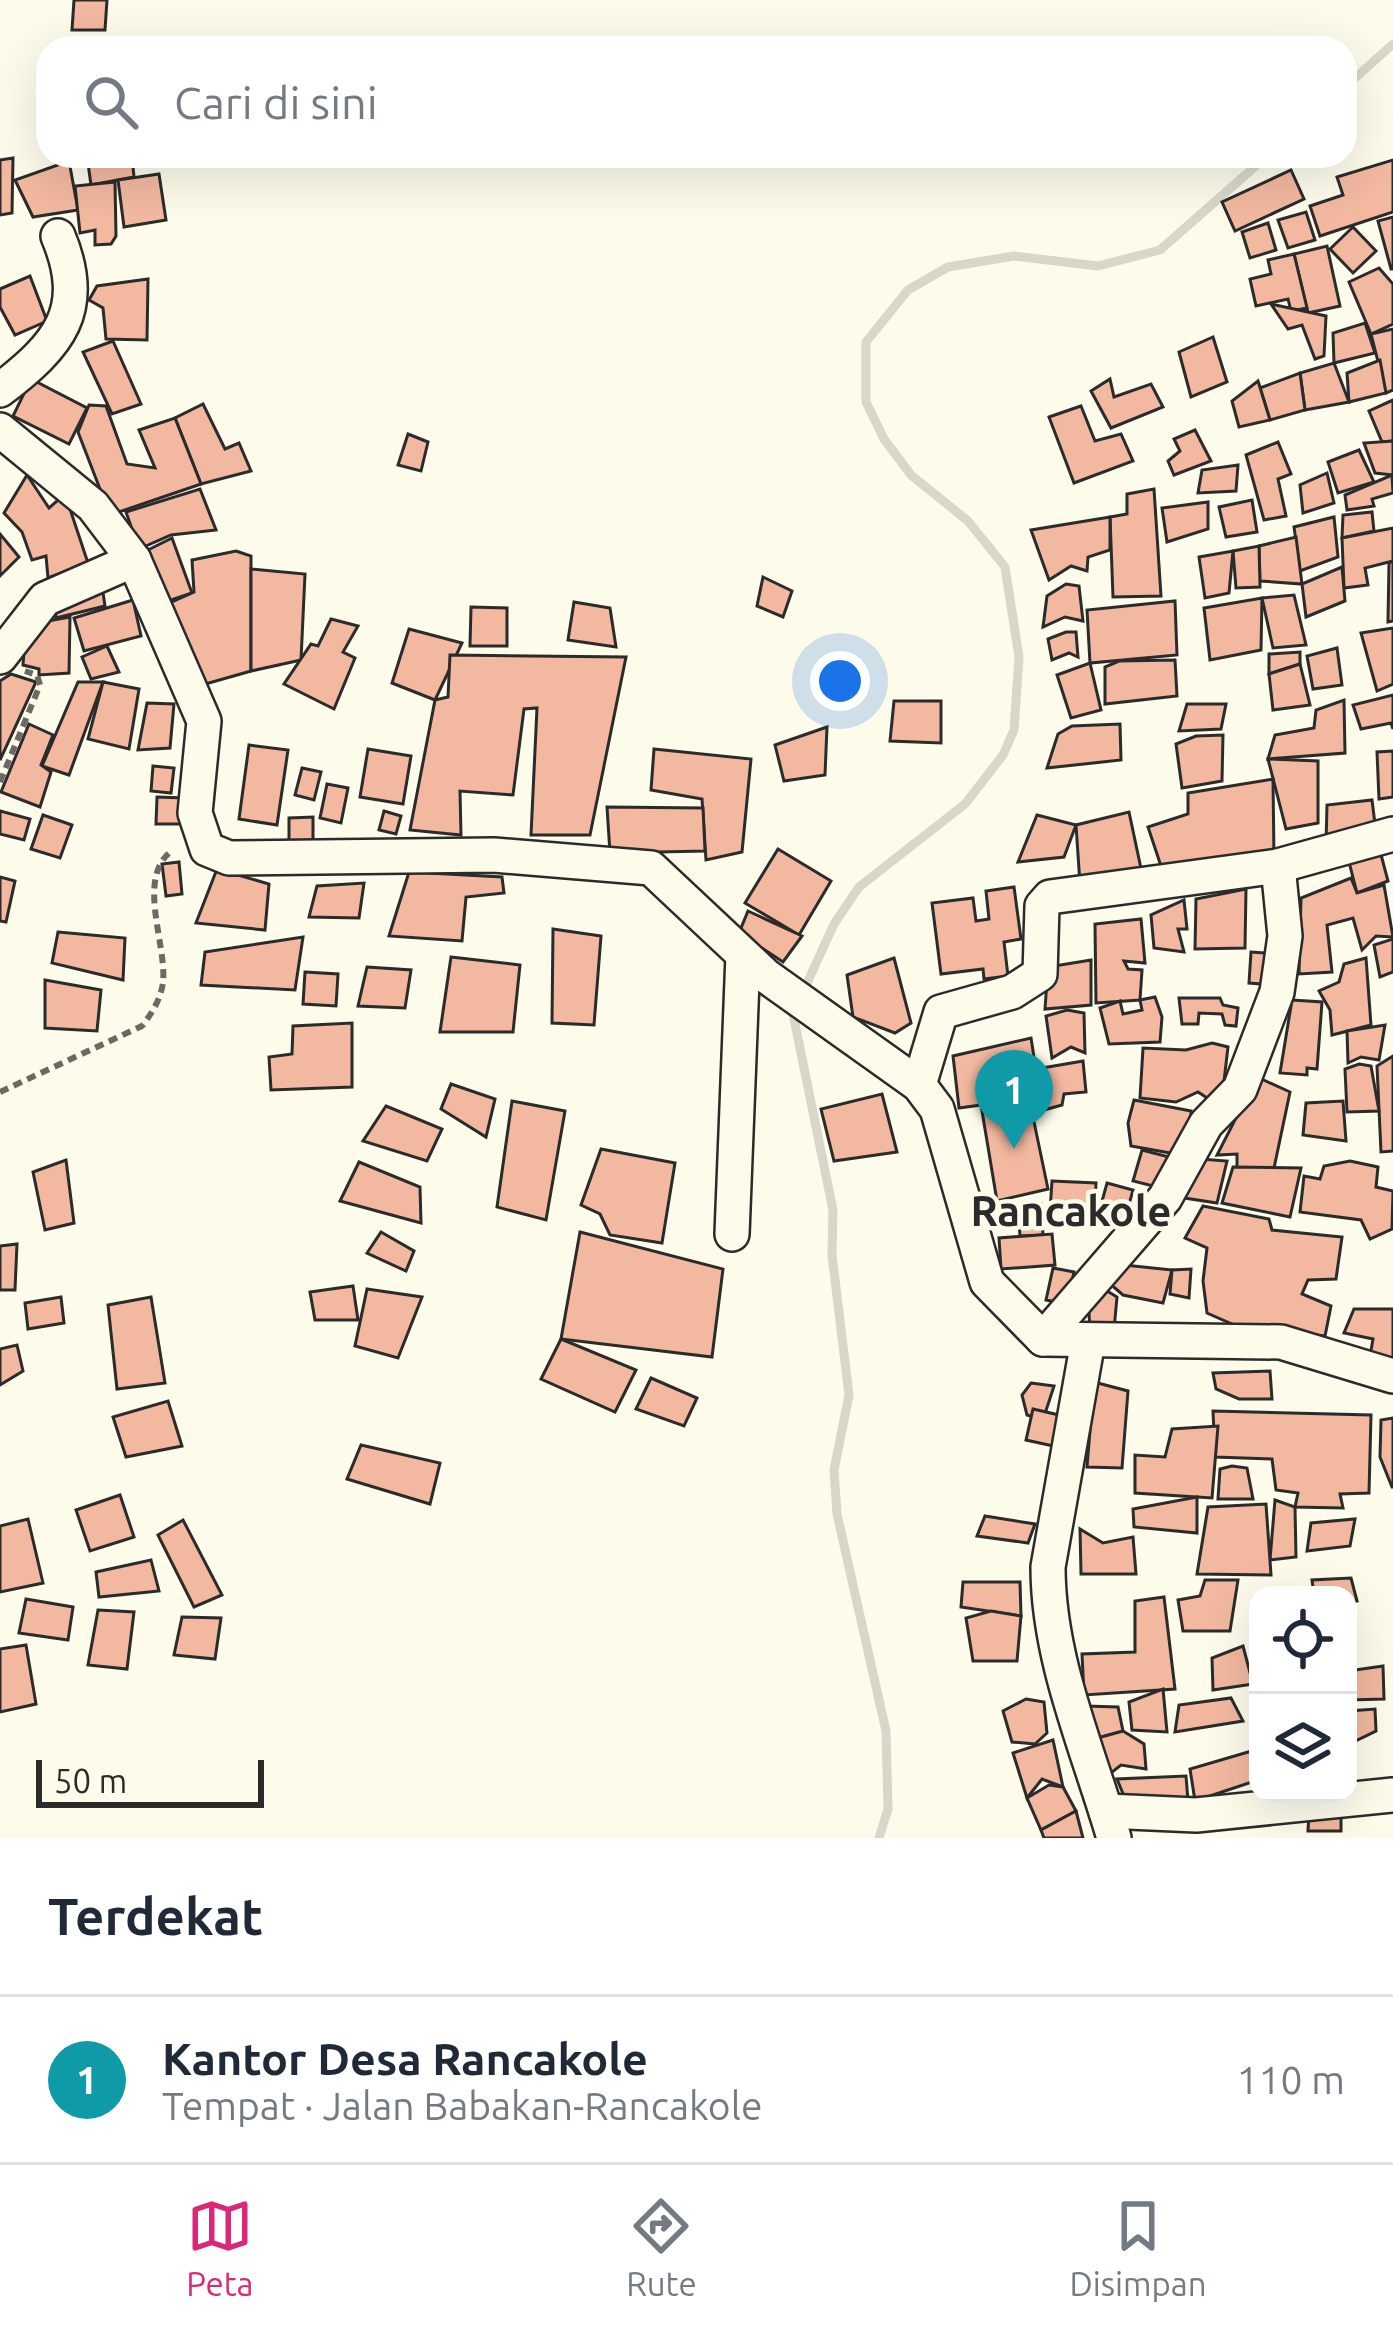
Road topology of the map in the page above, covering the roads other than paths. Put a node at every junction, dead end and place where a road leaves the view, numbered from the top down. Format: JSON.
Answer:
{"nodes":[{"id":1,"x":58,"y":236,"type":"dead end"},
{"id":2,"x":0,"y":390,"type":"edge"},
{"id":3,"x":0,"y":430,"type":"edge"},
{"id":4,"x":134,"y":560,"type":"junction"},
{"id":5,"x":9,"y":663,"type":"edge"},
{"id":6,"x":1393,"y":834,"type":"edge"},
{"id":7,"x":1278,"y":866,"type":"junction"},
{"id":8,"x":754,"y":966,"type":"junction"},
{"id":9,"x":919,"y":1085,"type":"junction"},
{"id":10,"x":732,"y":1234,"type":"dead end"},
{"id":11,"x":1043,"y":1339,"type":"junction"},
{"id":12,"x":1088,"y":1341,"type":"junction"},
{"id":13,"x":1393,"y":1376,"type":"edge"},
{"id":14,"x":1393,"y":1795,"type":"edge"},
{"id":15,"x":1110,"y":1824,"type":"edge"}],
"edges":[{"from":1,"to":2,"type":"street"},
{"from":3,"to":4,"type":"street"},
{"from":4,"to":5,"type":"street"},
{"from":4,"to":8,"type":"street"},
{"from":6,"to":7,"type":"street"},
{"from":7,"to":9,"type":"street"},
{"from":7,"to":11,"type":"street"},
{"from":8,"to":9,"type":"street"},
{"from":8,"to":10,"type":"street"},
{"from":9,"to":11,"type":"street"},
{"from":11,"to":12,"type":"street"},
{"from":12,"to":13,"type":"street"},
{"from":12,"to":15,"type":"street"},
{"from":14,"to":15,"type":"street"}]}
